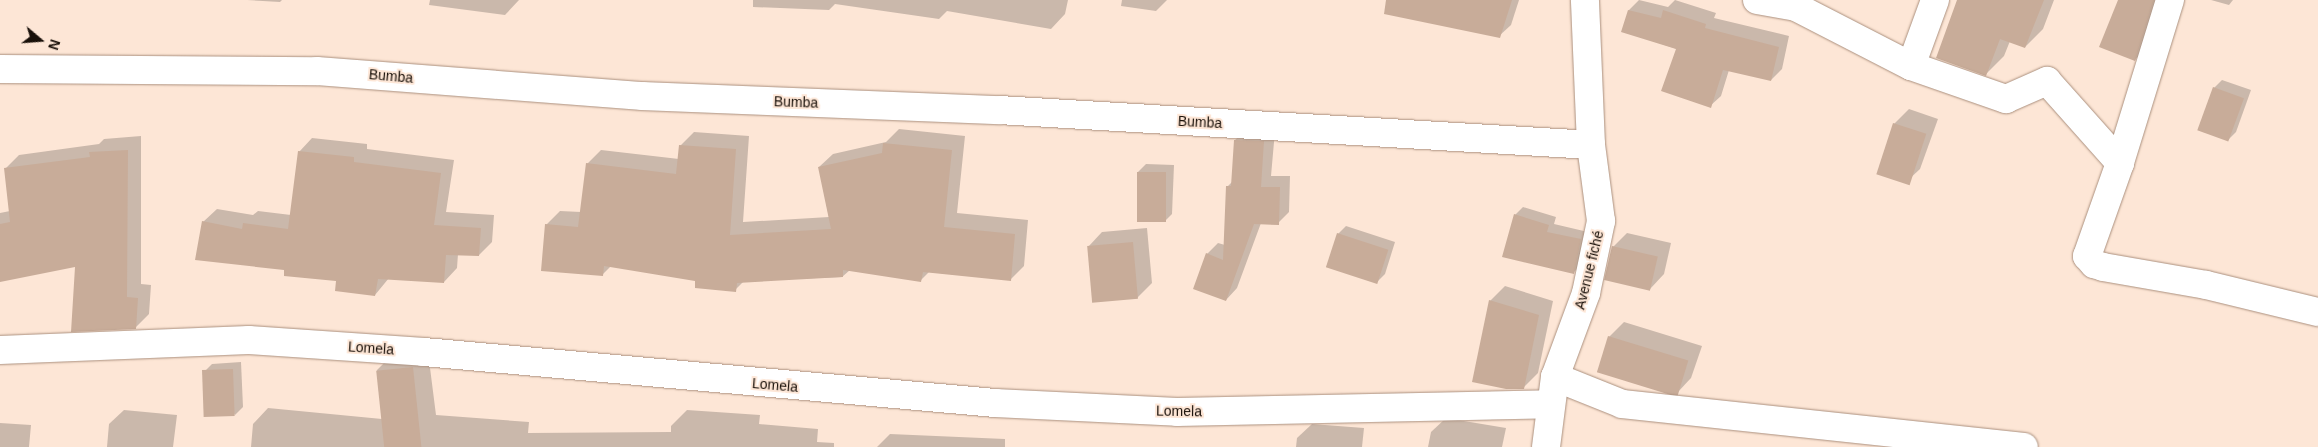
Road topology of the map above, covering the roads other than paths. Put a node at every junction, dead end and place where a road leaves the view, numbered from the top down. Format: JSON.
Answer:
{"nodes":[{"id":1,"x":1585,"y":0,"type":"edge"},
{"id":2,"x":1757,"y":0,"type":"edge"},
{"id":3,"x":1935,"y":0,"type":"edge"},
{"id":4,"x":2170,"y":0,"type":"edge"},
{"id":5,"x":1911,"y":66,"type":"junction"},
{"id":6,"x":0,"y":69,"type":"edge"},
{"id":7,"x":1591,"y":145,"type":"junction"},
{"id":8,"x":2120,"y":163,"type":"junction"},
{"id":9,"x":2318,"y":312,"type":"edge"},
{"id":10,"x":0,"y":350,"type":"edge"},
{"id":11,"x":1555,"y":377,"type":"junction"},
{"id":12,"x":1550,"y":404,"type":"junction"},
{"id":13,"x":1546,"y":447,"type":"edge"},
{"id":14,"x":2024,"y":447,"type":"edge"}],
"edges":[{"from":1,"to":7,"type":"street","name":"Avenue fiché"},
{"from":2,"to":5,"type":"street"},
{"from":3,"to":5,"type":"street"},
{"from":4,"to":8,"type":"street"},
{"from":5,"to":8,"type":"street"},
{"from":6,"to":7,"type":"street","name":"Bumba"},
{"from":7,"to":11,"type":"street","name":"Avenue fiché"},
{"from":8,"to":9,"type":"street"},
{"from":10,"to":12,"type":"street","name":"Lomela"},
{"from":11,"to":12,"type":"street","name":"Avenue fiché"},
{"from":11,"to":14,"type":"street"},
{"from":12,"to":13,"type":"street","name":"Avenue fiché"}]}
